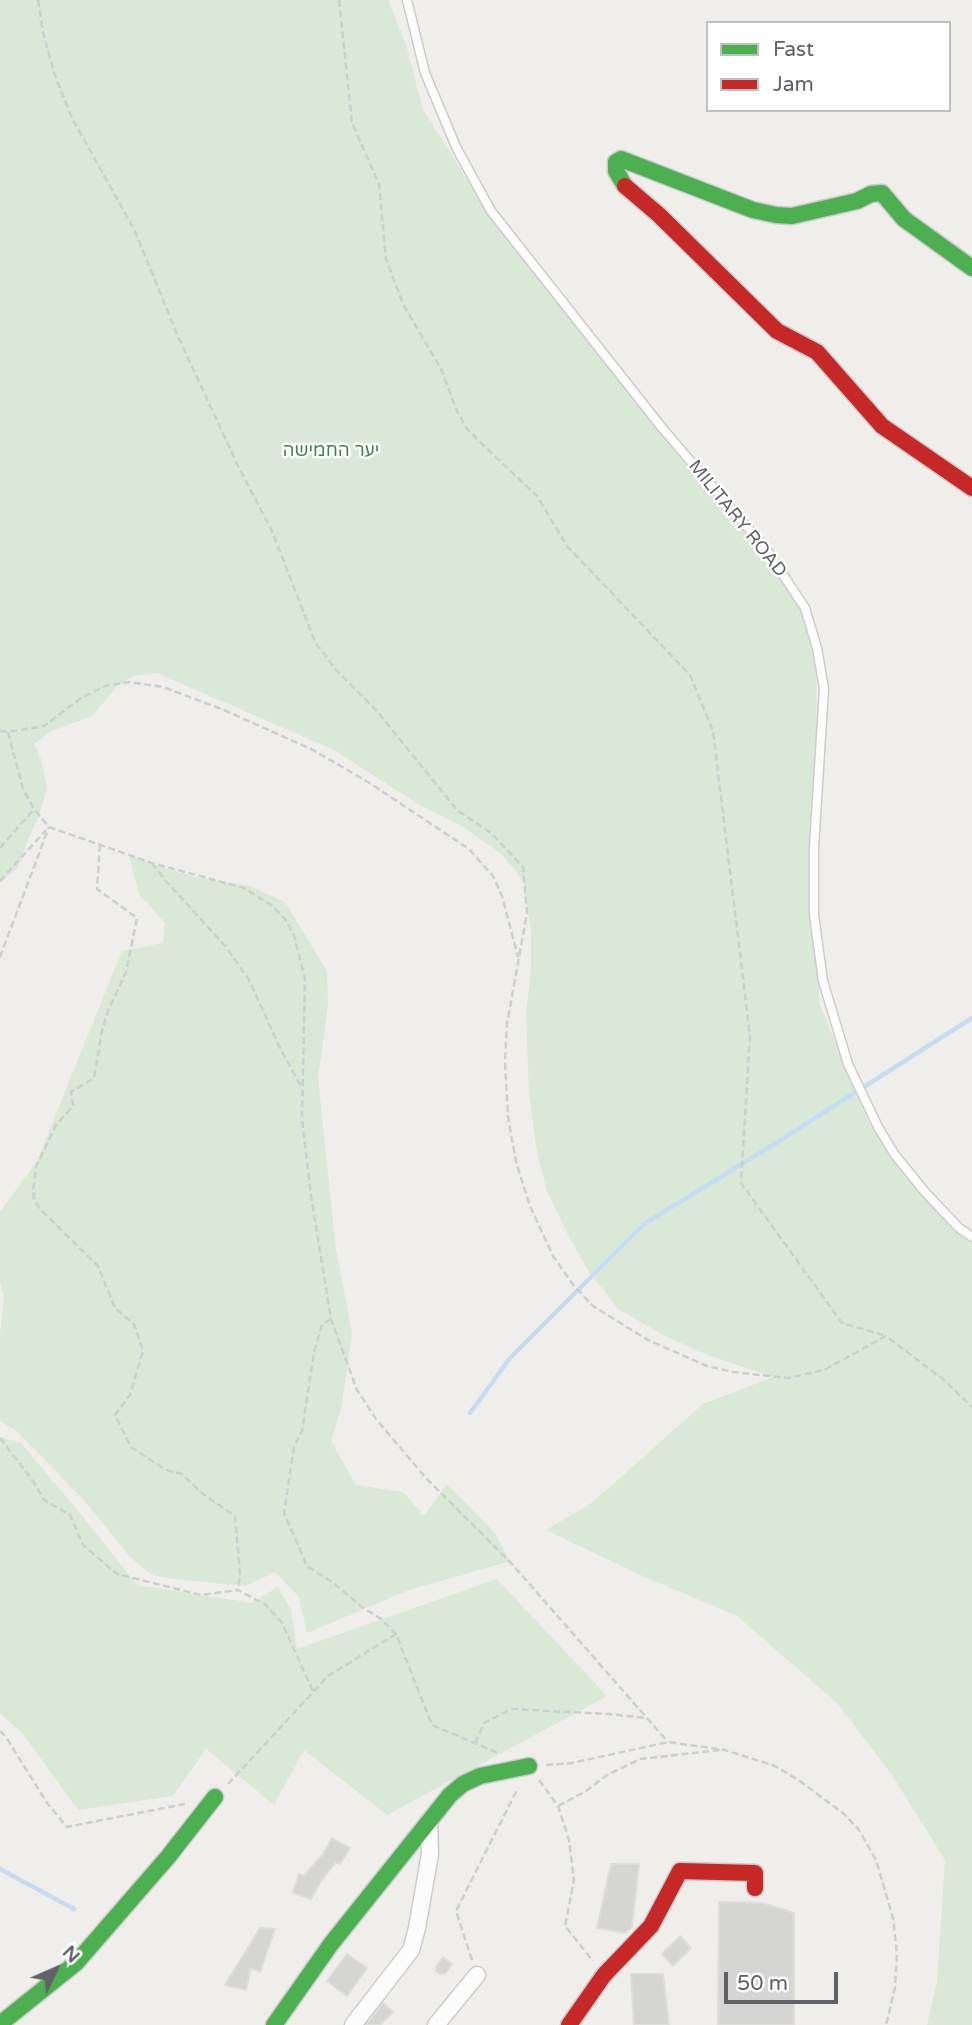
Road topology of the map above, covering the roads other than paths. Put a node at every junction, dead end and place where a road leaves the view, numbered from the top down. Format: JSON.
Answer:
{"nodes":[{"id":1,"x":407,"y":0,"type":"edge"},
{"id":2,"x":972,"y":268,"type":"edge"},
{"id":3,"x":972,"y":488,"type":"edge"},
{"id":4,"x":972,"y":1237,"type":"edge"},
{"id":5,"x":529,"y":1766,"type":"road end"},
{"id":6,"x":215,"y":1797,"type":"road end"},
{"id":7,"x":429,"y":1821,"type":"junction"},
{"id":8,"x":755,"y":1888,"type":"dead end"},
{"id":9,"x":477,"y":1975,"type":"road end"},
{"id":10,"x":0,"y":2024,"type":"edge"},
{"id":11,"x":274,"y":2025,"type":"edge"},
{"id":12,"x":353,"y":2025,"type":"edge"},
{"id":13,"x":436,"y":2025,"type":"edge"},
{"id":14,"x":569,"y":2025,"type":"edge"}],
"edges":[{"from":1,"to":4,"type":"lane","name":"MILITARY ROAD"},
{"from":2,"to":3,"type":"street"},
{"from":5,"to":7,"type":"street"},
{"from":6,"to":10,"type":"street"},
{"from":7,"to":11,"type":"street"},
{"from":7,"to":12,"type":"street"},
{"from":8,"to":14,"type":"street"},
{"from":9,"to":13,"type":"street"}]}
